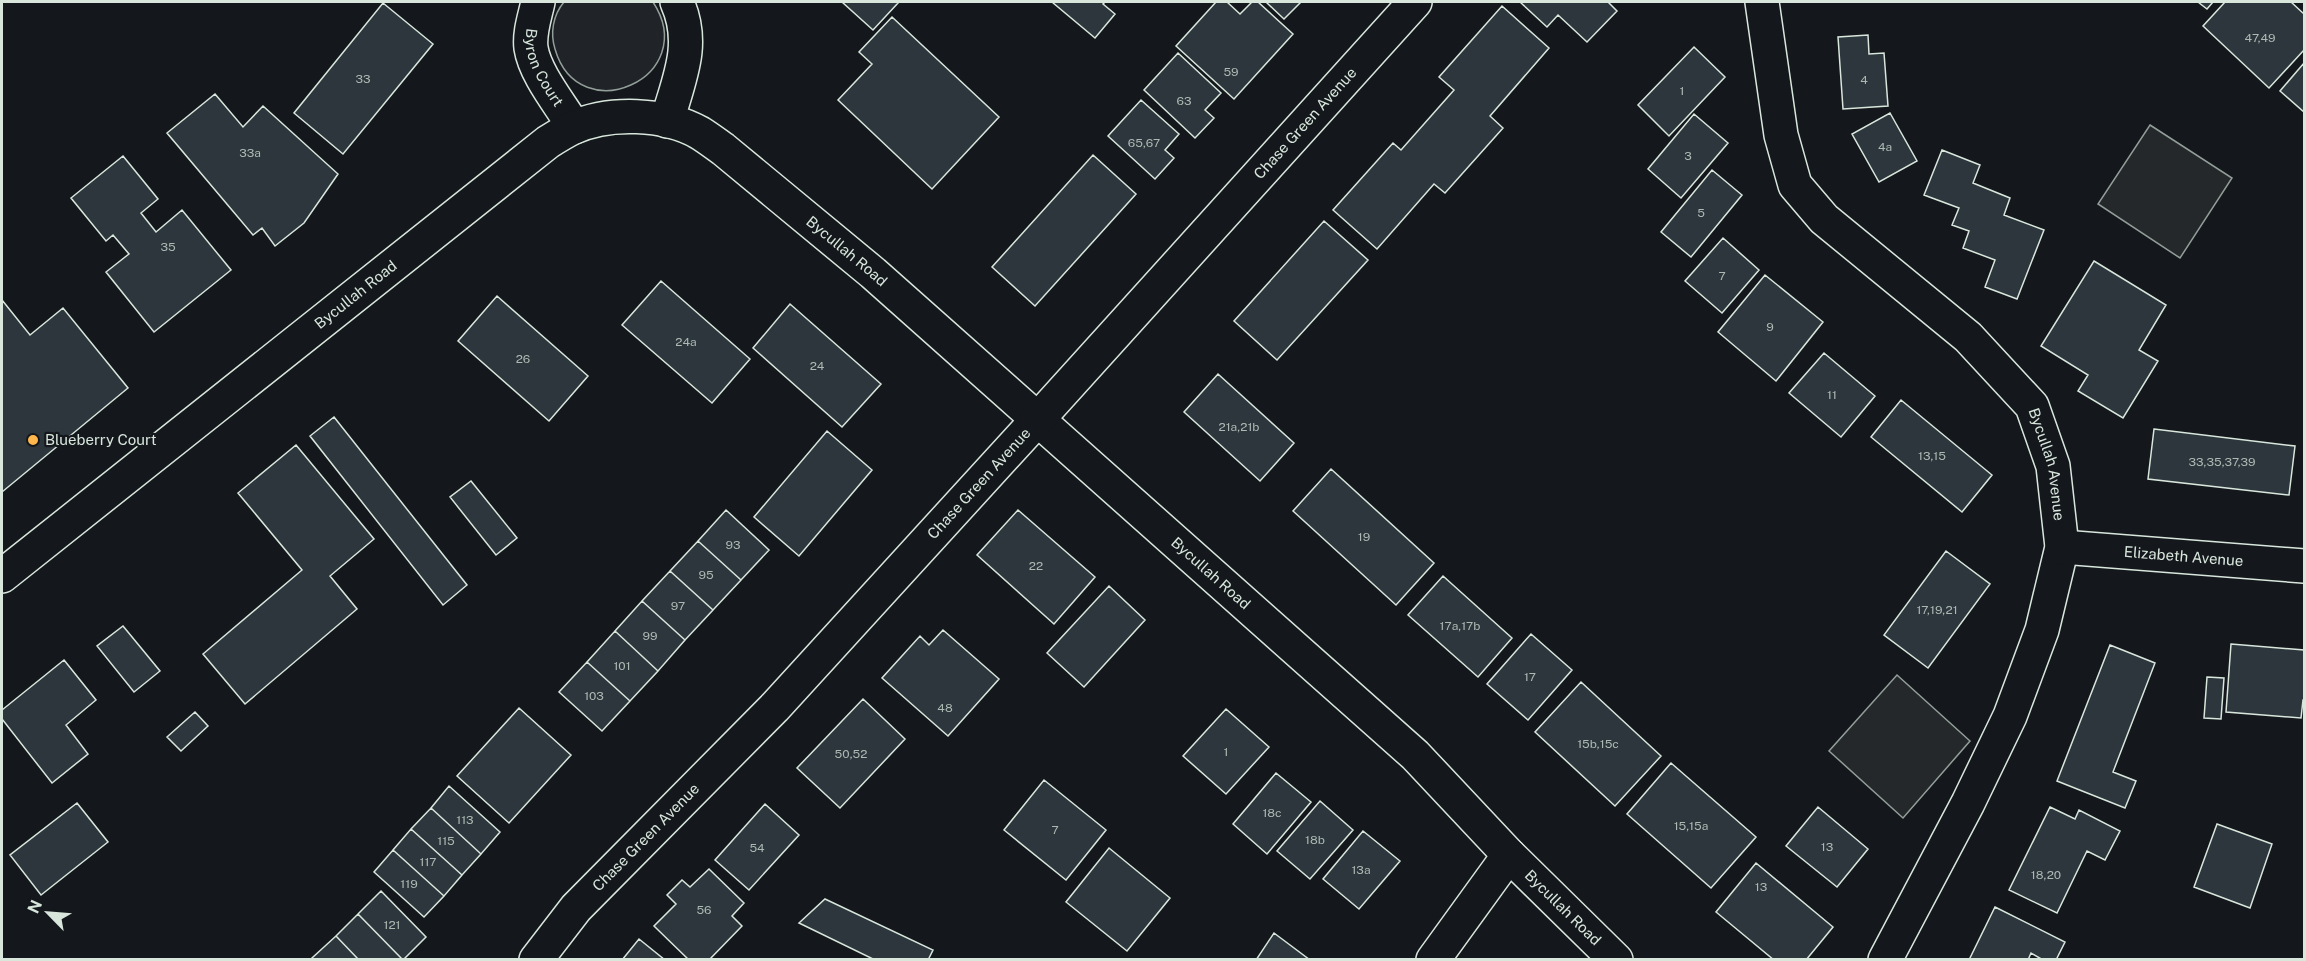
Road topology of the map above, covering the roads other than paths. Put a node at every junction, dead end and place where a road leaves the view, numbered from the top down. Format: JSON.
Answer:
{"nodes":[{"id":1,"x":538,"y":2,"type":"edge"},
{"id":2,"x":677,"y":2,"type":"edge"},
{"id":3,"x":1415,"y":2,"type":"edge"},
{"id":4,"x":1762,"y":2,"type":"edge"},
{"id":5,"x":667,"y":121,"type":"junction"},
{"id":6,"x":574,"y":127,"type":"junction"},
{"id":7,"x":1038,"y":419,"type":"junction"},
{"id":8,"x":2062,"y":547,"type":"junction"},
{"id":9,"x":2304,"y":566,"type":"edge"},
{"id":10,"x":2,"y":576,"type":"edge"},
{"id":11,"x":1509,"y":855,"type":"junction"},
{"id":12,"x":536,"y":960,"type":"edge"},
{"id":13,"x":1433,"y":960,"type":"edge"},
{"id":14,"x":1616,"y":960,"type":"edge"},
{"id":15,"x":1885,"y":960,"type":"edge"}],
"edges":[{"from":1,"to":6,"type":"street","name":"Byron Court"},
{"from":2,"to":5,"type":"street"},
{"from":3,"to":7,"type":"street","name":"Chase Green Avenue"},
{"from":4,"to":8,"type":"street","name":"Bycullah Avenue"},
{"from":5,"to":6,"type":"street","name":"Bycullah Road"},
{"from":5,"to":7,"type":"street","name":"Bycullah Road"},
{"from":6,"to":10,"type":"street","name":"Bycullah Road"},
{"from":7,"to":11,"type":"street","name":"Bycullah Road"},
{"from":7,"to":12,"type":"street","name":"Chase Green Avenue"},
{"from":8,"to":9,"type":"street","name":"Elizabeth Avenue"},
{"from":8,"to":15,"type":"street","name":"Bycullah Avenue"},
{"from":11,"to":13,"type":"street"},
{"from":11,"to":14,"type":"street","name":"Bycullah Road"}]}
